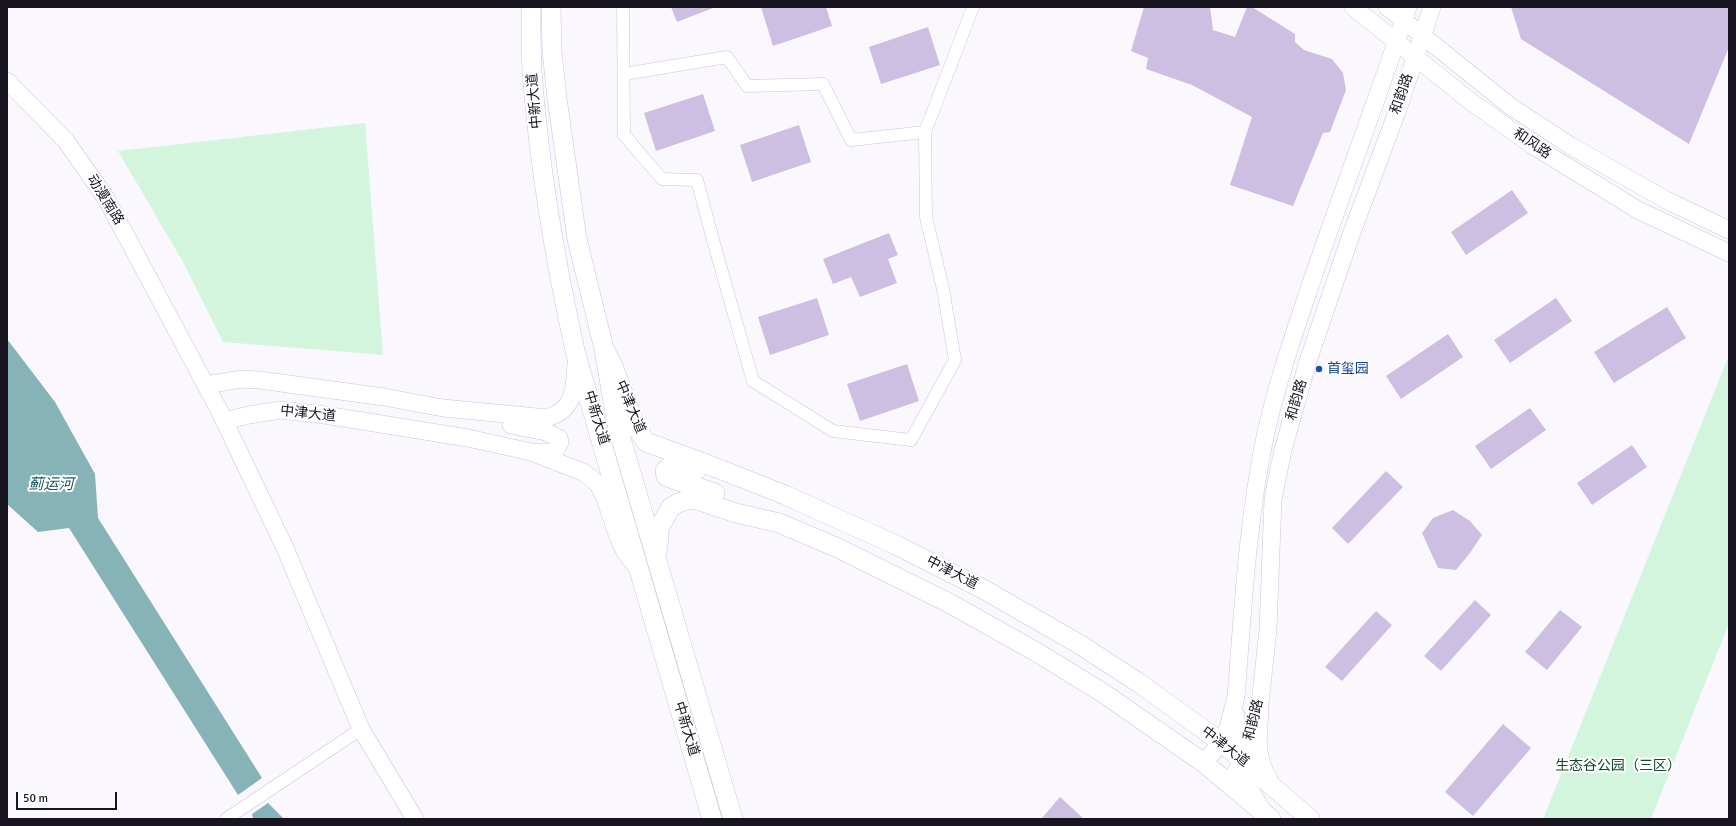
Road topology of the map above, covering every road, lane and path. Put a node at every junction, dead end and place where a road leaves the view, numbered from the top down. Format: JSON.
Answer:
{"nodes":[{"id":1,"x":531,"y":7,"type":"edge"},
{"id":2,"x":551,"y":7,"type":"edge"},
{"id":3,"x":623,"y":7,"type":"edge"},
{"id":4,"x":973,"y":7,"type":"edge"},
{"id":5,"x":1353,"y":7,"type":"edge"},
{"id":6,"x":1387,"y":7,"type":"edge"},
{"id":7,"x":1432,"y":7,"type":"edge"},
{"id":8,"x":1406,"y":14,"type":"edge"},
{"id":9,"x":1422,"y":35,"type":"junction"},
{"id":10,"x":1396,"y":42,"type":"junction"},
{"id":11,"x":1415,"y":57,"type":"junction"},
{"id":12,"x":624,"y":74,"type":"junction"},
{"id":13,"x":7,"y":81,"type":"edge"},
{"id":14,"x":925,"y":132,"type":"junction"},
{"id":15,"x":1729,"y":230,"type":"edge"},
{"id":16,"x":1729,"y":253,"type":"edge"},
{"id":17,"x":604,"y":349,"type":"junction"},
{"id":18,"x":576,"y":355,"type":"junction"},
{"id":19,"x":206,"y":385,"type":"junction"},
{"id":20,"x":443,"y":408,"type":"junction"},
{"id":21,"x":224,"y":421,"type":"junction"},
{"id":22,"x":531,"y":452,"type":"junction"},
{"id":23,"x":785,"y":495,"type":"junction"},
{"id":24,"x":778,"y":523,"type":"junction"},
{"id":25,"x":658,"y":562,"type":"junction"},
{"id":26,"x":638,"y":569,"type":"junction"},
{"id":27,"x":1236,"y":697,"type":"junction"},
{"id":28,"x":1259,"y":712,"type":"junction"},
{"id":29,"x":361,"y":729,"type":"junction"},
{"id":30,"x":1221,"y":742,"type":"junction"},
{"id":31,"x":1241,"y":761,"type":"junction"},
{"id":32,"x":1204,"y":763,"type":"junction"},
{"id":33,"x":1229,"y":782,"type":"junction"},
{"id":34,"x":1276,"y":789,"type":"junction"},
{"id":35,"x":1268,"y":816,"type":"edge"},
{"id":36,"x":226,"y":819,"type":"edge"},
{"id":37,"x":415,"y":819,"type":"edge"},
{"id":38,"x":712,"y":819,"type":"edge"},
{"id":39,"x":733,"y":819,"type":"edge"},
{"id":40,"x":1310,"y":819,"type":"edge"}],
"edges":[{"from":1,"to":18,"type":"main road","name":"中新大道"},
{"from":2,"to":17,"type":"main road","name":"中新大道"},
{"from":3,"to":12,"type":"street"},
{"from":4,"to":14,"type":"street"},
{"from":5,"to":10,"type":"street","name":"和风路"},
{"from":6,"to":8,"type":"street","name":"和风路"},
{"from":7,"to":9,"type":"street","name":"和韵路"},
{"from":8,"to":9,"type":"street","name":"和风路"},
{"from":8,"to":10,"type":"street","name":"和韵路"},
{"from":9,"to":11,"type":"street","name":"和韵路"},
{"from":9,"to":15,"type":"street","name":"和风路"},
{"from":10,"to":11,"type":"street","name":"和风路"},
{"from":10,"to":27,"type":"street","name":"和韵路"},
{"from":11,"to":16,"type":"street","name":"和风路"},
{"from":11,"to":28,"type":"street","name":"和韵路"},
{"from":12,"to":14,"type":"street"},
{"from":12,"to":14,"type":"street"},
{"from":13,"to":19,"type":"street","name":"动漫南路"},
{"from":17,"to":23,"type":"main road","name":"中津大道"},
{"from":17,"to":25,"type":"main road","name":"中新大道"},
{"from":18,"to":20,"type":"street","name":"中津大道"},
{"from":18,"to":26,"type":"main road","name":"中新大道"},
{"from":19,"to":20,"type":"street","name":"中津大道"},
{"from":19,"to":21,"type":"street","name":"动漫南路"},
{"from":20,"to":22,"type":"street"},
{"from":21,"to":22,"type":"street","name":"中津大道"},
{"from":21,"to":29,"type":"street","name":"动漫南路"},
{"from":22,"to":26,"type":"street","name":"中津大道"},
{"from":23,"to":24,"type":"main road"},
{"from":23,"to":30,"type":"main road","name":"中津大道"},
{"from":24,"to":25,"type":"main road","name":"中津大道"},
{"from":24,"to":32,"type":"main road","name":"中津大道"},
{"from":25,"to":39,"type":"main road","name":"中新大道"},
{"from":26,"to":38,"type":"main road","name":"中新大道"},
{"from":27,"to":30,"type":"street","name":"和韵路"},
{"from":27,"to":31,"type":"street"},
{"from":28,"to":31,"type":"street","name":"和韵路"},
{"from":28,"to":34,"type":"main road"},
{"from":29,"to":36,"type":"street"},
{"from":29,"to":37,"type":"street","name":"动漫南路"},
{"from":30,"to":31,"type":"main road","name":"中津大道"},
{"from":30,"to":32,"type":"street","name":"和韵路"},
{"from":31,"to":33,"type":"street","name":"和韵路"},
{"from":31,"to":34,"type":"main road","name":"中津大道"},
{"from":31,"to":35,"type":"street"},
{"from":32,"to":33,"type":"main road","name":"中津大道"},
{"from":33,"to":35,"type":"main road","name":"中津大道"},
{"from":34,"to":40,"type":"main road","name":"中津大道"}]}
